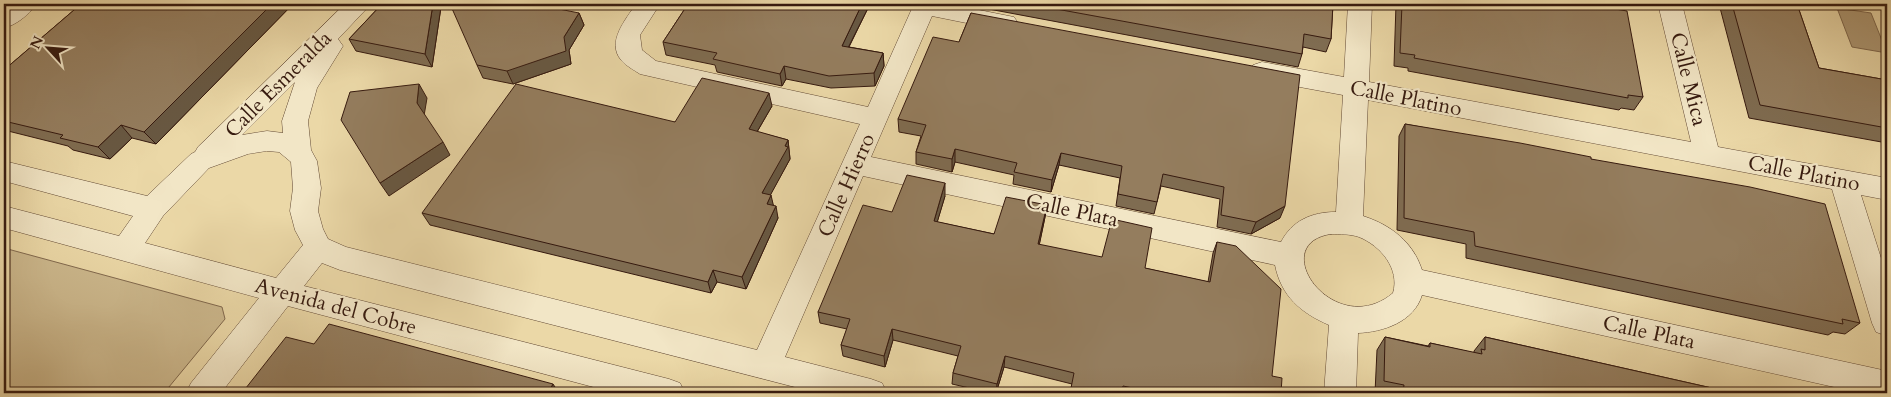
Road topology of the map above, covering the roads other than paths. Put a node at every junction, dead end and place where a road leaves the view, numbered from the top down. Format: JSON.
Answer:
{"nodes":[{"id":1,"x":24,"y":4,"type":"edge"},
{"id":2,"x":648,"y":4,"type":"edge"},
{"id":3,"x":1360,"y":4,"type":"edge"},
{"id":4,"x":1670,"y":4,"type":"edge"},
{"id":5,"x":357,"y":5,"type":"edge"},
{"id":6,"x":926,"y":6,"type":"edge"},
{"id":7,"x":4,"y":20,"type":"edge"},
{"id":8,"x":1033,"y":28,"type":"edge"},
{"id":9,"x":1239,"y":66,"type":"edge"},
{"id":10,"x":1356,"y":89,"type":"junction"},
{"id":11,"x":876,"y":118,"type":"junction"},
{"id":12,"x":298,"y":151,"type":"junction"},
{"id":13,"x":1707,"y":155,"type":"junction"},
{"id":14,"x":200,"y":161,"type":"junction"},
{"id":15,"x":855,"y":164,"type":"junction"},
{"id":16,"x":4,"y":171,"type":"edge"},
{"id":17,"x":1843,"y":181,"type":"junction"},
{"id":18,"x":1887,"y":189,"type":"edge"},
{"id":19,"x":154,"y":208,"type":"junction"},
{"id":20,"x":4,"y":217,"type":"edge"},
{"id":21,"x":1349,"y":224,"type":"junction"},
{"id":22,"x":318,"y":247,"type":"junction"},
{"id":23,"x":126,"y":249,"type":"junction"},
{"id":24,"x":1289,"y":256,"type":"junction"},
{"id":25,"x":1410,"y":280,"type":"junction"},
{"id":26,"x":281,"y":292,"type":"junction"},
{"id":27,"x":1344,"y":318,"type":"junction"},
{"id":28,"x":1887,"y":323,"type":"edge"},
{"id":29,"x":765,"y":367,"type":"junction"},
{"id":30,"x":1887,"y":385,"type":"edge"},
{"id":31,"x":202,"y":393,"type":"edge"},
{"id":32,"x":670,"y":393,"type":"edge"},
{"id":33,"x":871,"y":393,"type":"edge"},
{"id":34,"x":1340,"y":393,"type":"edge"}],
"edges":[{"from":1,"to":7,"type":"street"},
{"from":2,"to":11,"type":"street"},
{"from":3,"to":10,"type":"street"},
{"from":4,"to":13,"type":"street","name":"Calle Mica"},
{"from":5,"to":12,"type":"street","name":"Calle Esmeralda"},
{"from":5,"to":14,"type":"street","name":"Calle Esmeralda"},
{"from":6,"to":8,"type":"street"},
{"from":6,"to":11,"type":"street","name":"Calle Hierro"},
{"from":9,"to":10,"type":"street","name":"Calle Platino"},
{"from":10,"to":13,"type":"street","name":"Calle Platino"},
{"from":10,"to":21,"type":"street"},
{"from":11,"to":15,"type":"street","name":"Calle Hierro"},
{"from":12,"to":14,"type":"street"},
{"from":12,"to":22,"type":"street","name":"Calle Esmeralda"},
{"from":13,"to":17,"type":"street","name":"Calle Platino"},
{"from":14,"to":19,"type":"street","name":"Calle Esmeralda"},
{"from":15,"to":24,"type":"street","name":"Calle Plata"},
{"from":15,"to":29,"type":"street","name":"Calle Hierro"},
{"from":16,"to":19,"type":"street"},
{"from":17,"to":18,"type":"street","name":"Calle Platino"},
{"from":17,"to":28,"type":"street"},
{"from":19,"to":23,"type":"street","name":"Calle Esmeralda"},
{"from":20,"to":23,"type":"street","name":"Avenida del Cobre"},
{"from":21,"to":24,"type":"street"},
{"from":21,"to":25,"type":"street"},
{"from":22,"to":26,"type":"street"},
{"from":22,"to":29,"type":"street"},
{"from":23,"to":26,"type":"street","name":"Avenida del Cobre"},
{"from":24,"to":27,"type":"street"},
{"from":25,"to":27,"type":"street"},
{"from":25,"to":30,"type":"street","name":"Calle Plata"},
{"from":26,"to":31,"type":"street"},
{"from":26,"to":32,"type":"street","name":"Avenida del Cobre"},
{"from":27,"to":34,"type":"street"},
{"from":29,"to":33,"type":"street"}]}
